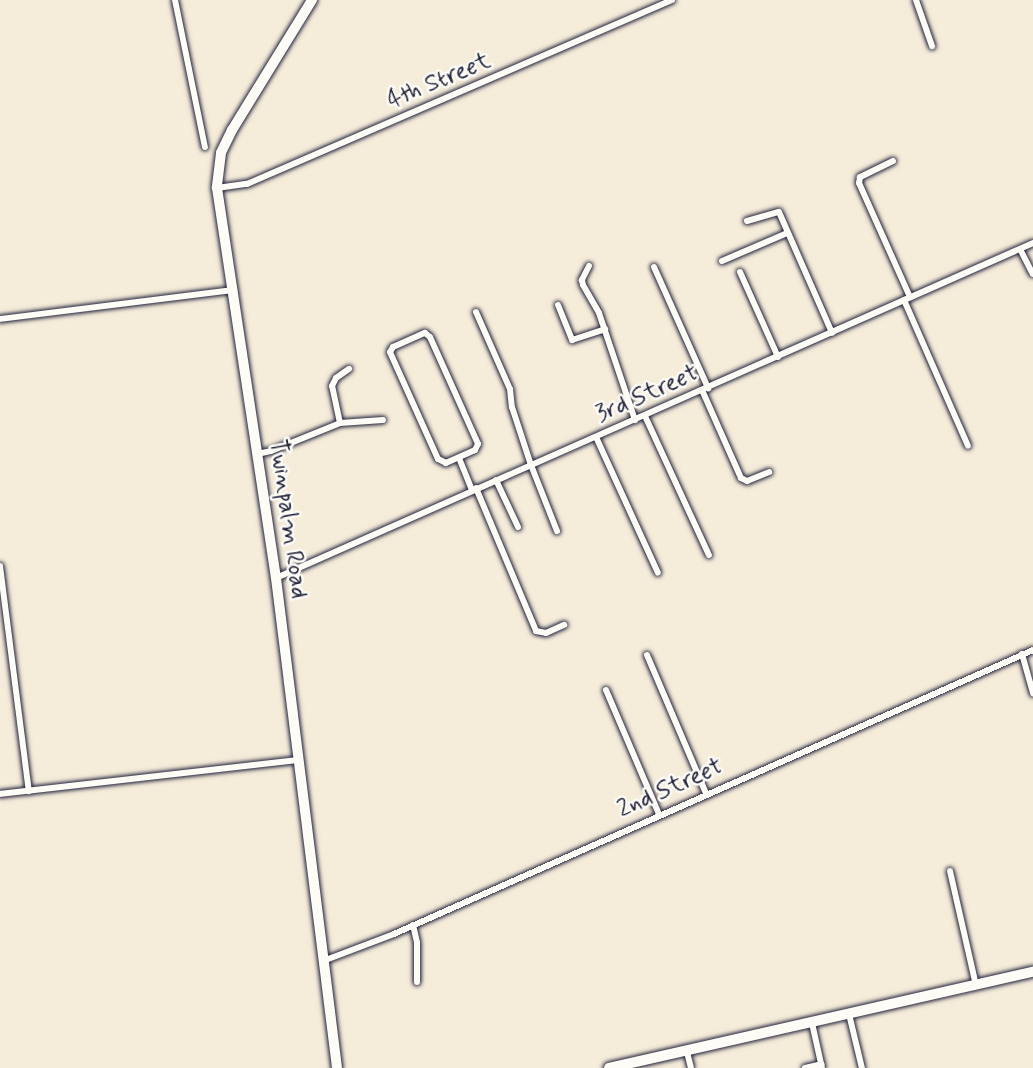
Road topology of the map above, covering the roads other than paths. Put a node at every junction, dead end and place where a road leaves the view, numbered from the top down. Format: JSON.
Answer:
{"nodes":[{"id":1,"x":175,"y":0,"type":"edge"},
{"id":2,"x":312,"y":0,"type":"edge"},
{"id":3,"x":672,"y":0,"type":"edge"},
{"id":4,"x":916,"y":0,"type":"edge"},
{"id":5,"x":932,"y":46,"type":"dead end"},
{"id":6,"x":205,"y":148,"type":"dead end"},
{"id":7,"x":893,"y":161,"type":"dead end"},
{"id":8,"x":217,"y":188,"type":"junction"},
{"id":9,"x":747,"y":221,"type":"dead end"},
{"id":10,"x":787,"y":233,"type":"junction"},
{"id":11,"x":1033,"y":243,"type":"edge"},
{"id":12,"x":1020,"y":249,"type":"junction"},
{"id":13,"x":722,"y":261,"type":"dead end"},
{"id":14,"x":589,"y":266,"type":"dead end"},
{"id":15,"x":654,"y":267,"type":"dead end"},
{"id":16,"x":740,"y":272,"type":"dead end"},
{"id":17,"x":1033,"y":274,"type":"edge"},
{"id":18,"x":234,"y":290,"type":"junction"},
{"id":19,"x":907,"y":298,"type":"junction"},
{"id":20,"x":558,"y":305,"type":"dead end"},
{"id":21,"x":476,"y":312,"type":"dead end"},
{"id":22,"x":0,"y":320,"type":"edge"},
{"id":23,"x":605,"y":329,"type":"junction"},
{"id":24,"x":832,"y":332,"type":"junction"},
{"id":25,"x":778,"y":357,"type":"junction"},
{"id":26,"x":349,"y":369,"type":"dead end"},
{"id":27,"x":705,"y":389,"type":"junction"},
{"id":28,"x":645,"y":416,"type":"junction"},
{"id":29,"x":635,"y":420,"type":"junction"},
{"id":30,"x":383,"y":421,"type":"dead end"},
{"id":31,"x":340,"y":423,"type":"junction"},
{"id":32,"x":596,"y":437,"type":"junction"},
{"id":33,"x":968,"y":446,"type":"dead end"},
{"id":34,"x":257,"y":454,"type":"junction"},
{"id":35,"x":459,"y":458,"type":"junction"},
{"id":36,"x":531,"y":465,"type":"junction"},
{"id":37,"x":769,"y":472,"type":"dead end"},
{"id":38,"x":496,"y":480,"type":"junction"},
{"id":39,"x":474,"y":489,"type":"junction"},
{"id":40,"x":518,"y":527,"type":"dead end"},
{"id":41,"x":557,"y":531,"type":"dead end"},
{"id":42,"x":709,"y":555,"type":"dead end"},
{"id":43,"x":0,"y":566,"type":"edge"},
{"id":44,"x":658,"y":573,"type":"dead end"},
{"id":45,"x":276,"y":578,"type":"junction"},
{"id":46,"x":564,"y":625,"type":"dead end"},
{"id":47,"x":1033,"y":650,"type":"edge"},
{"id":48,"x":1022,"y":654,"type":"junction"},
{"id":49,"x":647,"y":655,"type":"dead end"},
{"id":50,"x":606,"y":690,"type":"dead end"},
{"id":51,"x":1033,"y":693,"type":"edge"},
{"id":52,"x":297,"y":760,"type":"junction"},
{"id":53,"x":29,"y":791,"type":"junction"},
{"id":54,"x":706,"y":793,"type":"junction"},
{"id":55,"x":0,"y":794,"type":"edge"},
{"id":56,"x":659,"y":814,"type":"junction"},
{"id":57,"x":950,"y":870,"type":"dead end"},
{"id":58,"x":413,"y":925,"type":"junction"},
{"id":59,"x":323,"y":962,"type":"junction"},
{"id":60,"x":1033,"y":972,"type":"edge"},
{"id":61,"x":416,"y":982,"type":"dead end"},
{"id":62,"x":976,"y":985,"type":"junction"},
{"id":63,"x":849,"y":1014,"type":"junction"},
{"id":64,"x":813,"y":1023,"type":"junction"},
{"id":65,"x":687,"y":1052,"type":"junction"},
{"id":66,"x":822,"y":1066,"type":"edge"},
{"id":67,"x":337,"y":1068,"type":"edge"},
{"id":68,"x":609,"y":1068,"type":"edge"},
{"id":69,"x":691,"y":1068,"type":"edge"},
{"id":70,"x":805,"y":1068,"type":"edge"},
{"id":71,"x":862,"y":1068,"type":"edge"}],
"edges":[{"from":1,"to":6,"type":"street"},
{"from":2,"to":8,"type":"main road","name":"Twinpalm Road"},
{"from":3,"to":8,"type":"street","name":"4th Street"},
{"from":4,"to":5,"type":"street"},
{"from":7,"to":19,"type":"street"},
{"from":8,"to":18,"type":"main road","name":"Twinpalm Road"},
{"from":9,"to":10,"type":"street"},
{"from":10,"to":13,"type":"street"},
{"from":10,"to":24,"type":"street"},
{"from":11,"to":12,"type":"street","name":"3rd Street"},
{"from":12,"to":17,"type":"street"},
{"from":12,"to":19,"type":"street","name":"3rd Street"},
{"from":14,"to":23,"type":"street"},
{"from":15,"to":27,"type":"street"},
{"from":16,"to":25,"type":"street"},
{"from":18,"to":22,"type":"street"},
{"from":18,"to":34,"type":"main road","name":"Twinpalm Road"},
{"from":19,"to":24,"type":"street","name":"3rd Street"},
{"from":19,"to":33,"type":"street"},
{"from":20,"to":23,"type":"street"},
{"from":21,"to":36,"type":"street"},
{"from":23,"to":29,"type":"street"},
{"from":24,"to":25,"type":"street","name":"3rd Street"},
{"from":25,"to":27,"type":"street","name":"3rd Street"},
{"from":26,"to":31,"type":"street"},
{"from":27,"to":28,"type":"street","name":"3rd Street"},
{"from":27,"to":37,"type":"street"},
{"from":28,"to":29,"type":"street","name":"3rd Street"},
{"from":28,"to":42,"type":"street"},
{"from":29,"to":32,"type":"street","name":"3rd Street"},
{"from":30,"to":31,"type":"street"},
{"from":31,"to":34,"type":"street"},
{"from":32,"to":36,"type":"street","name":"3rd Street"},
{"from":32,"to":44,"type":"street"},
{"from":34,"to":45,"type":"main road","name":"Twinpalm Road"},
{"from":35,"to":35,"type":"street"},
{"from":35,"to":39,"type":"street"},
{"from":36,"to":38,"type":"street","name":"3rd Street"},
{"from":36,"to":41,"type":"street"},
{"from":38,"to":39,"type":"street","name":"3rd Street"},
{"from":38,"to":40,"type":"street"},
{"from":39,"to":45,"type":"street","name":"3rd Street"},
{"from":39,"to":46,"type":"street"},
{"from":43,"to":53,"type":"street"},
{"from":45,"to":52,"type":"main road","name":"Twinpalm Road"},
{"from":47,"to":48,"type":"street","name":"2nd Street"},
{"from":48,"to":51,"type":"street"},
{"from":48,"to":54,"type":"street","name":"2nd Street"},
{"from":49,"to":54,"type":"street"},
{"from":50,"to":56,"type":"street"},
{"from":52,"to":53,"type":"street"},
{"from":52,"to":59,"type":"main road","name":"Twinpalm Road"},
{"from":53,"to":55,"type":"street"},
{"from":54,"to":56,"type":"street","name":"2nd Street"},
{"from":56,"to":58,"type":"street","name":"2nd Street"},
{"from":57,"to":62,"type":"street"},
{"from":58,"to":59,"type":"street","name":"2nd Street"},
{"from":58,"to":61,"type":"street"},
{"from":59,"to":67,"type":"main road","name":"Twinpalm Road"},
{"from":60,"to":62,"type":"main road"},
{"from":62,"to":63,"type":"main road"},
{"from":63,"to":64,"type":"main road"},
{"from":63,"to":71,"type":"street"},
{"from":64,"to":65,"type":"main road"},
{"from":64,"to":66,"type":"street"},
{"from":65,"to":68,"type":"main road"},
{"from":65,"to":69,"type":"street"},
{"from":66,"to":70,"type":"street"}]}
